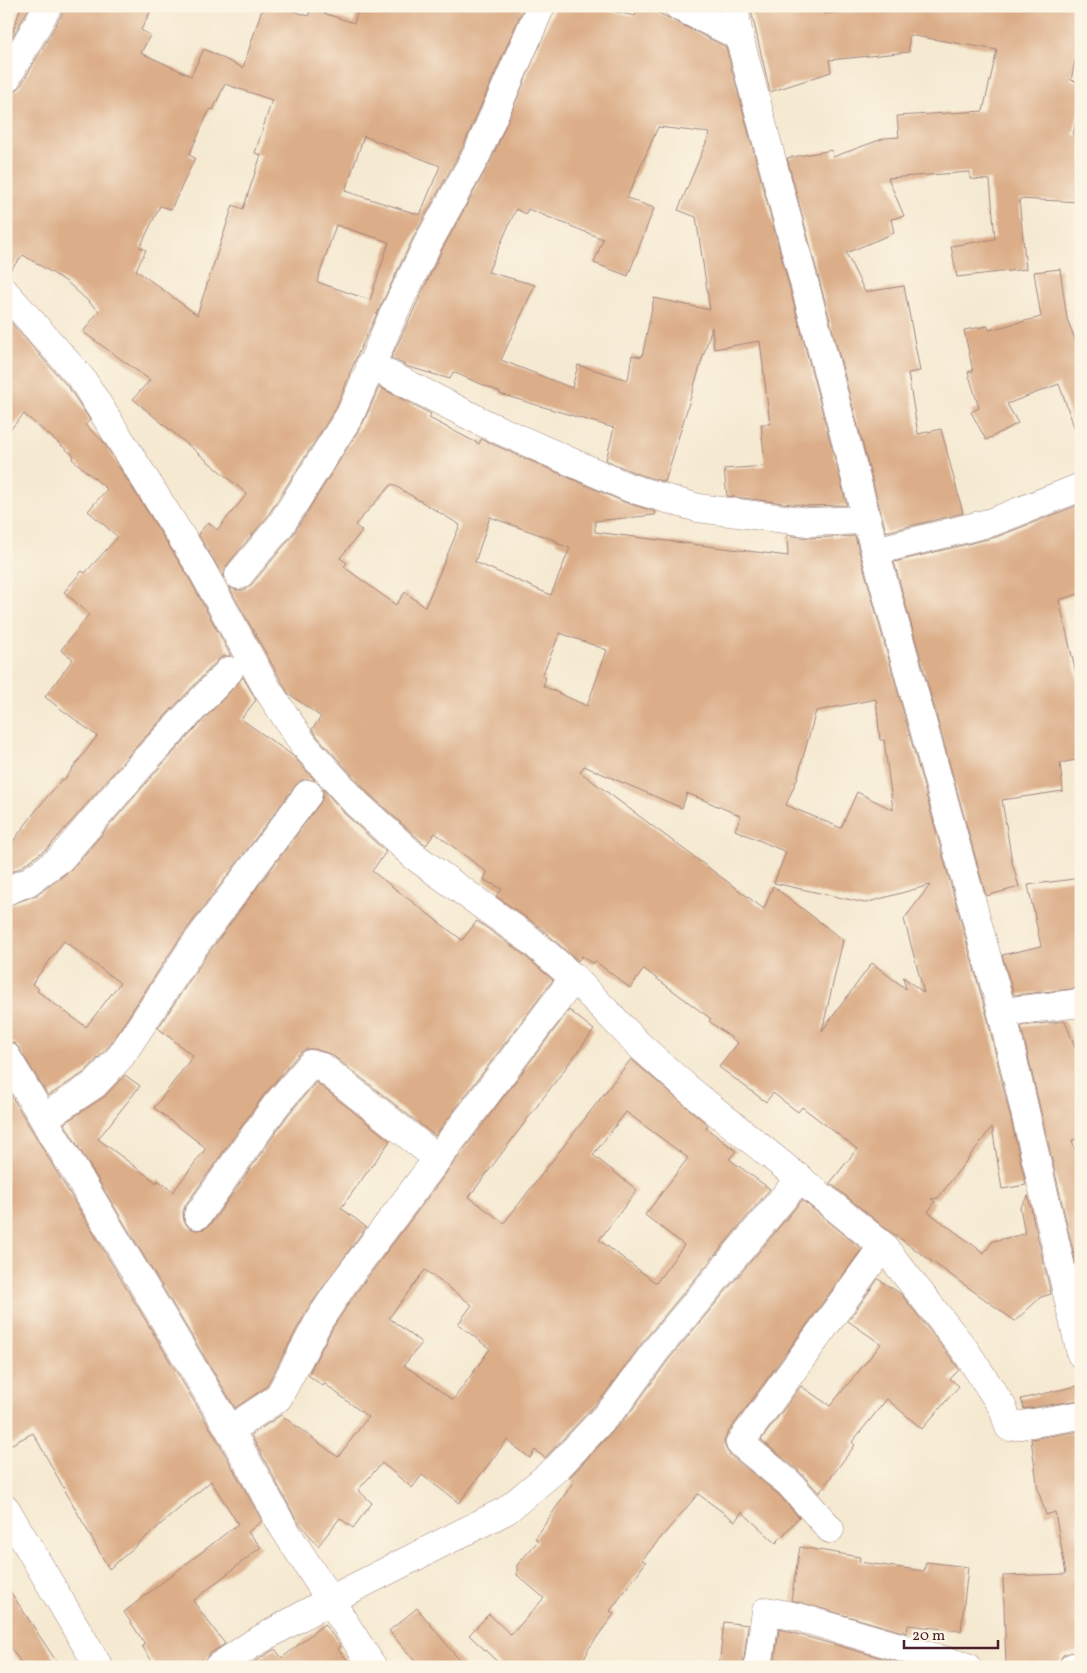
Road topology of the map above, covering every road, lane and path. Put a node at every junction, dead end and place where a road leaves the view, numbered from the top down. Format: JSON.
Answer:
{"nodes":[{"id":1,"x":47,"y":6,"type":"edge"},
{"id":2,"x":541,"y":6,"type":"edge"},
{"id":3,"x":678,"y":6,"type":"edge"},
{"id":4,"x":734,"y":6,"type":"edge"},
{"id":5,"x":739,"y":36,"type":"junction"},
{"id":6,"x":6,"y":79,"type":"edge"},
{"id":7,"x":6,"y":293,"type":"edge"},
{"id":8,"x":370,"y":365,"type":"junction"},
{"id":9,"x":1081,"y":487,"type":"edge"},
{"id":10,"x":867,"y":520,"type":"junction"},
{"id":11,"x":875,"y":550,"type":"junction"},
{"id":12,"x":239,"y":575,"type":"dead end"},
{"id":13,"x":229,"y":672,"type":"dead end"},
{"id":14,"x":308,"y":794,"type":"dead end"},
{"id":15,"x":6,"y":890,"type":"edge"},
{"id":16,"x":574,"y":978,"type":"junction"},
{"id":17,"x":1081,"y":1003,"type":"edge"},
{"id":18,"x":1002,"y":1012,"type":"junction"},
{"id":19,"x":6,"y":1056,"type":"edge"},
{"id":20,"x":44,"y":1118,"type":"junction"},
{"id":21,"x":437,"y":1158,"type":"junction"},
{"id":22,"x":800,"y":1178,"type":"junction"},
{"id":23,"x":198,"y":1215,"type":"dead end"},
{"id":24,"x":883,"y":1246,"type":"junction"},
{"id":25,"x":1081,"y":1354,"type":"edge"},
{"id":26,"x":1081,"y":1415,"type":"edge"},
{"id":27,"x":230,"y":1430,"type":"junction"},
{"id":28,"x":6,"y":1509,"type":"edge"},
{"id":29,"x":830,"y":1529,"type":"dead end"},
{"id":30,"x":330,"y":1600,"type":"junction"},
{"id":31,"x":1081,"y":1665,"type":"edge"},
{"id":32,"x":99,"y":1667,"type":"edge"},
{"id":33,"x":218,"y":1667,"type":"edge"},
{"id":34,"x":373,"y":1667,"type":"edge"},
{"id":35,"x":758,"y":1667,"type":"edge"},
{"id":36,"x":967,"y":1667,"type":"edge"},
{"id":37,"x":1073,"y":1667,"type":"edge"}],
"edges":[{"from":1,"to":6,"type":"street"},
{"from":2,"to":8,"type":"street"},
{"from":3,"to":5,"type":"street"},
{"from":4,"to":5,"type":"street"},
{"from":5,"to":10,"type":"street"},
{"from":7,"to":16,"type":"street"},
{"from":8,"to":10,"type":"street"},
{"from":8,"to":12,"type":"street"},
{"from":9,"to":11,"type":"street"},
{"from":10,"to":11,"type":"street"},
{"from":11,"to":18,"type":"street"},
{"from":13,"to":15,"type":"street"},
{"from":14,"to":20,"type":"street"},
{"from":16,"to":21,"type":"street"},
{"from":16,"to":22,"type":"street"},
{"from":17,"to":18,"type":"street"},
{"from":18,"to":25,"type":"street"},
{"from":19,"to":20,"type":"street"},
{"from":20,"to":27,"type":"street"},
{"from":21,"to":23,"type":"street"},
{"from":21,"to":27,"type":"street"},
{"from":22,"to":24,"type":"street"},
{"from":22,"to":30,"type":"street"},
{"from":24,"to":26,"type":"street"},
{"from":24,"to":29,"type":"street"},
{"from":27,"to":30,"type":"street"},
{"from":28,"to":32,"type":"street"},
{"from":30,"to":33,"type":"street"},
{"from":30,"to":34,"type":"street"},
{"from":31,"to":37,"type":"street"},
{"from":35,"to":36,"type":"street"}]}
